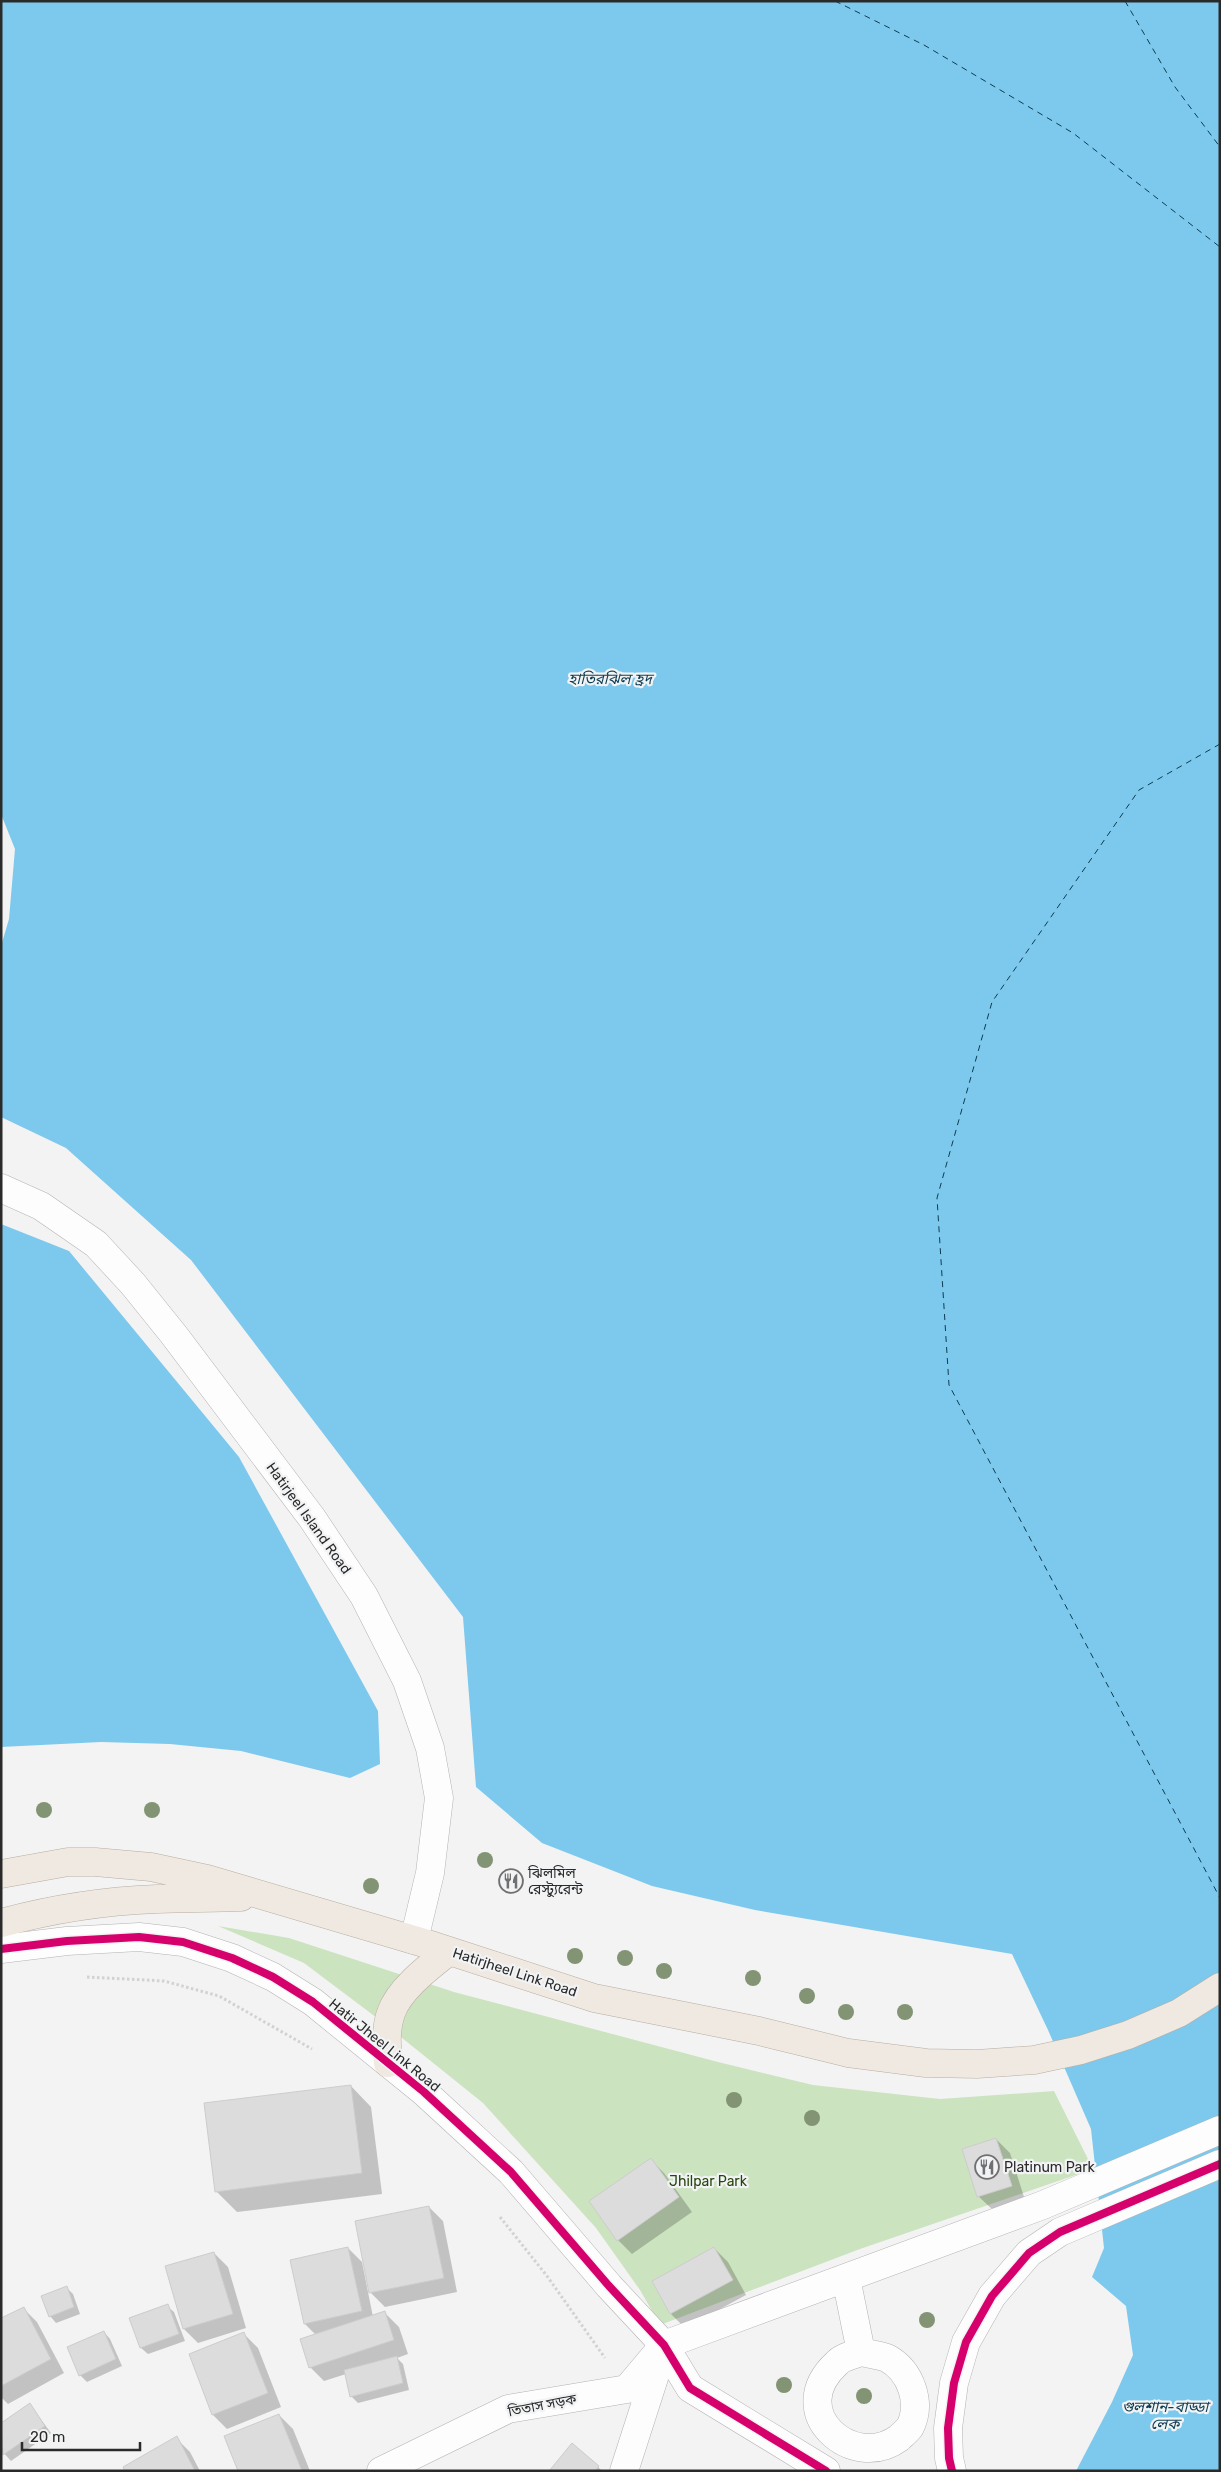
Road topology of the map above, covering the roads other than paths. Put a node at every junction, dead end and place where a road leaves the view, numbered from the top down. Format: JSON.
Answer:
{"nodes":[{"id":1,"x":1,"y":1188,"type":"edge"},
{"id":2,"x":1,"y":1874,"type":"edge"},
{"id":3,"x":265,"y":1896,"type":"junction"},
{"id":4,"x":1,"y":1923,"type":"edge"},
{"id":5,"x":414,"y":1940,"type":"junction"},
{"id":6,"x":1,"y":1949,"type":"edge"},
{"id":7,"x":449,"y":1951,"type":"junction"},
{"id":8,"x":1220,"y":1987,"type":"edge"},
{"id":9,"x":388,"y":2063,"type":"junction"},
{"id":10,"x":1220,"y":2130,"type":"edge"},
{"id":11,"x":1220,"y":2164,"type":"edge"},
{"id":12,"x":1017,"y":2214,"type":"junction"},
{"id":13,"x":1029,"y":2253,"type":"junction"},
{"id":14,"x":846,"y":2278,"type":"junction"},
{"id":15,"x":664,"y":2345,"type":"junction"},
{"id":16,"x":861,"y":2352,"type":"junction"},
{"id":17,"x":916,"y":2403,"type":"junction"},
{"id":18,"x":951,"y":2406,"type":"junction"},
{"id":19,"x":834,"y":2440,"type":"junction"},
{"id":20,"x":821,"y":2467,"type":"edge"},
{"id":21,"x":382,"y":2471,"type":"edge"},
{"id":22,"x":624,"y":2471,"type":"edge"},
{"id":23,"x":952,"y":2471,"type":"edge"}],
"edges":[{"from":1,"to":5,"type":"street","name":"Hatirjeel Island Road"},
{"from":2,"to":3,"type":"main road","name":"Hatirjheel Link Road"},
{"from":3,"to":4,"type":"main road"},
{"from":3,"to":5,"type":"main road","name":"Hatirjheel Link Road"},
{"from":5,"to":7,"type":"main road","name":"Hatirjheel Link Road"},
{"from":6,"to":9,"type":"street","name":"Hatir Jheel Link Road"},
{"from":7,"to":8,"type":"main road","name":"Hatirjheel Link Road"},
{"from":7,"to":9,"type":"main road"},
{"from":9,"to":15,"type":"street","name":"Hatir Jheel Link Road"},
{"from":10,"to":12,"type":"street"},
{"from":11,"to":13,"type":"street"},
{"from":12,"to":13,"type":"street"},
{"from":12,"to":14,"type":"street"},
{"from":13,"to":18,"type":"street"},
{"from":14,"to":15,"type":"street"},
{"from":14,"to":16,"type":"street"},
{"from":15,"to":20,"type":"street","name":"Hatir Jheel Link Road"},
{"from":15,"to":21,"type":"street","name":"তিতাস সড়ক"},
{"from":15,"to":22,"type":"street"},
{"from":16,"to":17,"type":"street"},
{"from":16,"to":19,"type":"street"},
{"from":17,"to":18,"type":"street"},
{"from":17,"to":19,"type":"street"},
{"from":18,"to":23,"type":"street"},
{"from":19,"to":20,"type":"street"}]}
